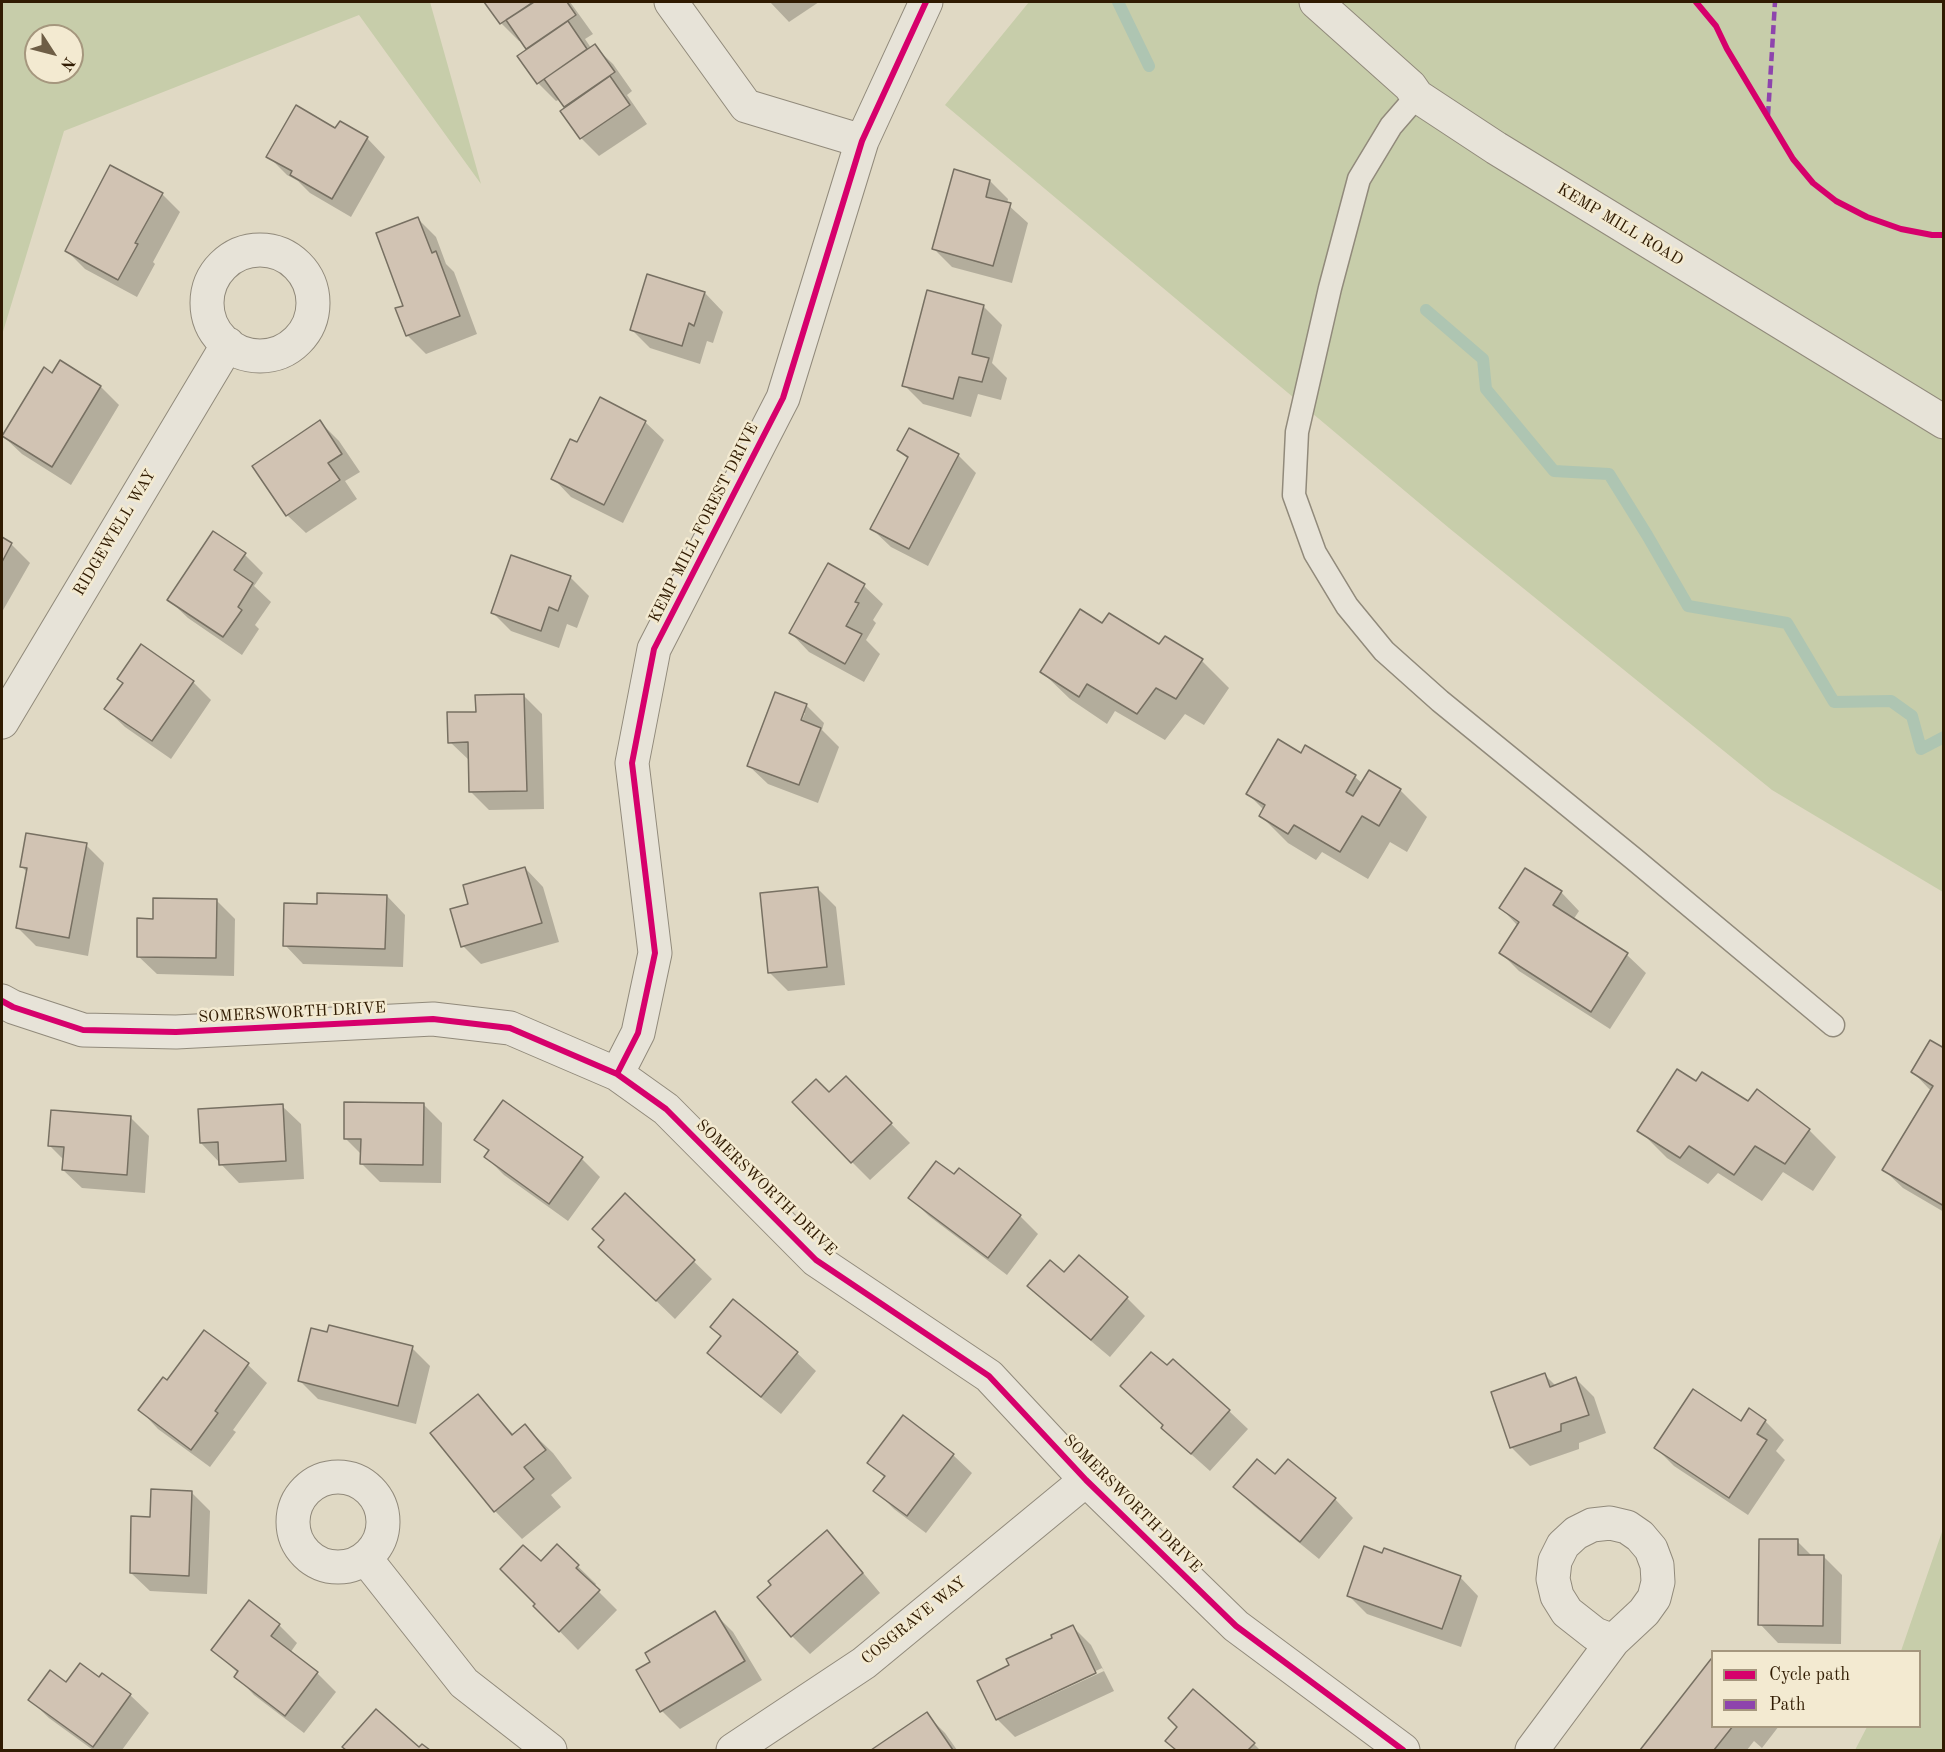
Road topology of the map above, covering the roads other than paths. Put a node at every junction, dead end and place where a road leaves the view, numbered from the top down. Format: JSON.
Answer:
{"nodes":[{"id":1,"x":671,"y":2,"type":"edge"},
{"id":2,"x":926,"y":2,"type":"edge"},
{"id":3,"x":1316,"y":2,"type":"edge"},
{"id":4,"x":1417,"y":96,"type":"junction"},
{"id":5,"x":862,"y":141,"type":"junction"},
{"id":6,"x":228,"y":344,"type":"dead end"},
{"id":7,"x":1944,"y":422,"type":"edge"},
{"id":8,"x":2,"y":722,"type":"edge"},
{"id":9,"x":2,"y":1000,"type":"edge"},
{"id":10,"x":1833,"y":1025,"type":"dead end"},
{"id":11,"x":617,"y":1074,"type":"junction"},
{"id":12,"x":1086,"y":1480,"type":"junction"},
{"id":13,"x":366,"y":1559,"type":"dead end"},
{"id":14,"x":1613,"y":1641,"type":"dead end"},
{"id":15,"x":550,"y":1750,"type":"edge"},
{"id":16,"x":733,"y":1750,"type":"edge"},
{"id":17,"x":1403,"y":1750,"type":"edge"},
{"id":18,"x":1533,"y":1750,"type":"edge"}],
"edges":[{"from":1,"to":5,"type":"street"},
{"from":2,"to":5,"type":"street","name":"KEMP MILL FOREST DRIVE"},
{"from":3,"to":4,"type":"street","name":"KEMP MILL ROAD"},
{"from":4,"to":7,"type":"street","name":"KEMP MILL ROAD"},
{"from":4,"to":10,"type":"lane"},
{"from":5,"to":11,"type":"street","name":"KEMP MILL FOREST DRIVE"},
{"from":6,"to":8,"type":"street","name":"RIDGEWELL WAY"},
{"from":9,"to":11,"type":"street","name":"SOMERSWORTH DRIVE"},
{"from":11,"to":12,"type":"street","name":"SOMERSWORTH DRIVE"},
{"from":12,"to":16,"type":"street","name":"COSGRAVE WAY"},
{"from":12,"to":17,"type":"street","name":"SOMERSWORTH DRIVE"},
{"from":13,"to":15,"type":"street"},
{"from":14,"to":18,"type":"street"}]}
